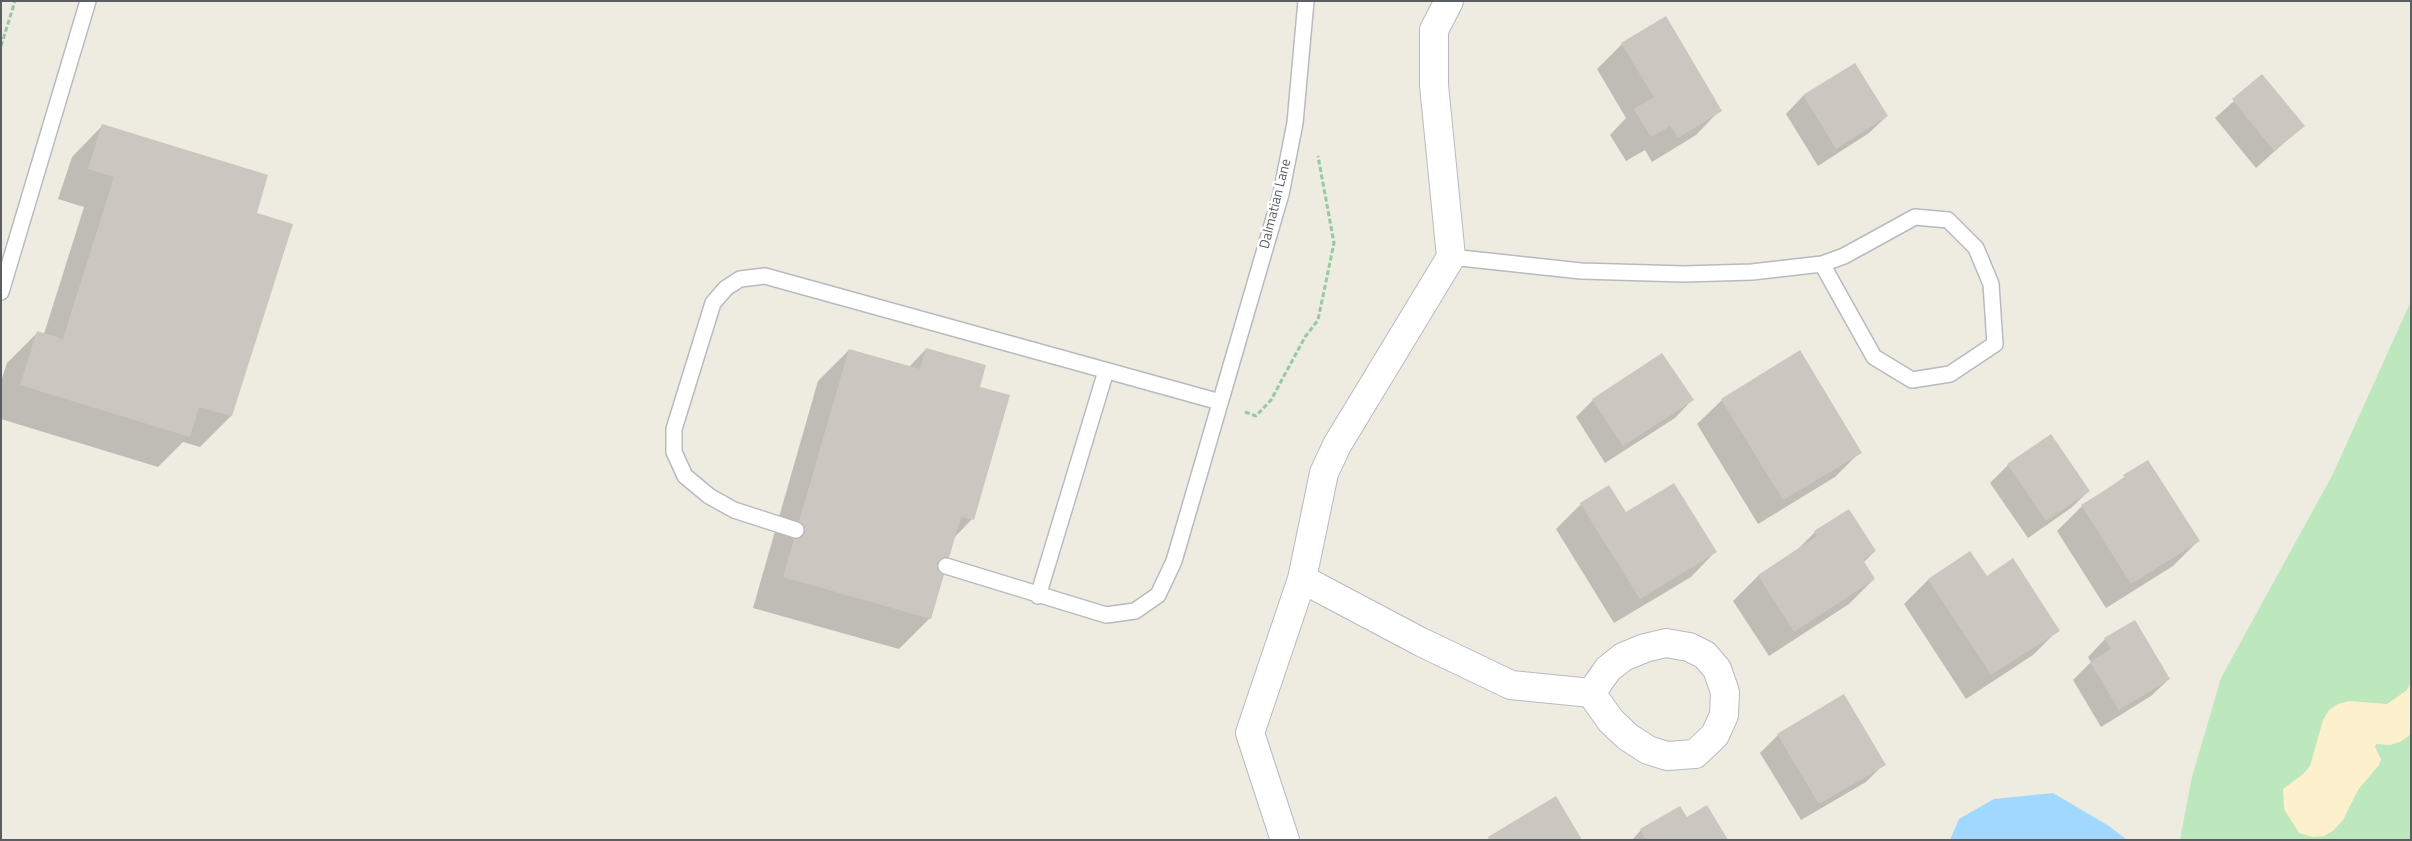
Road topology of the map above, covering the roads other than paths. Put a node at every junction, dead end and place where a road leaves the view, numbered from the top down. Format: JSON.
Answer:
{"nodes":[{"id":1,"x":88,"y":1,"type":"edge"},
{"id":2,"x":1306,"y":1,"type":"edge"},
{"id":3,"x":1426,"y":1,"type":"edge"},
{"id":4,"x":1450,"y":1,"type":"edge"},
{"id":5,"x":1434,"y":30,"type":"junction"},
{"id":6,"x":1451,"y":257,"type":"junction"},
{"id":7,"x":1822,"y":264,"type":"junction"},
{"id":8,"x":1,"y":292,"type":"edge"},
{"id":9,"x":1106,"y":371,"type":"junction"},
{"id":10,"x":1220,"y":402,"type":"junction"},
{"id":11,"x":796,"y":530,"type":"dead end"},
{"id":12,"x":946,"y":566,"type":"dead end"},
{"id":13,"x":1302,"y":579,"type":"junction"},
{"id":14,"x":1038,"y":596,"type":"junction"},
{"id":15,"x":1591,"y":693,"type":"junction"},
{"id":16,"x":1285,"y":840,"type":"edge"}],
"edges":[{"from":1,"to":8,"type":"lane"},
{"from":2,"to":10,"type":"lane","name":"Dalmatian Lane"},
{"from":3,"to":5,"type":"street"},
{"from":4,"to":5,"type":"street"},
{"from":5,"to":6,"type":"street"},
{"from":6,"to":7,"type":"lane"},
{"from":6,"to":13,"type":"street"},
{"from":7,"to":7,"type":"lane"},
{"from":9,"to":10,"type":"lane"},
{"from":9,"to":11,"type":"lane"},
{"from":9,"to":14,"type":"lane"},
{"from":10,"to":14,"type":"lane","name":"Dalmatian Lane"},
{"from":12,"to":14,"type":"lane","name":"Dalmatian Lane"},
{"from":13,"to":15,"type":"street"},
{"from":13,"to":16,"type":"street"},
{"from":15,"to":15,"type":"street"}]}
